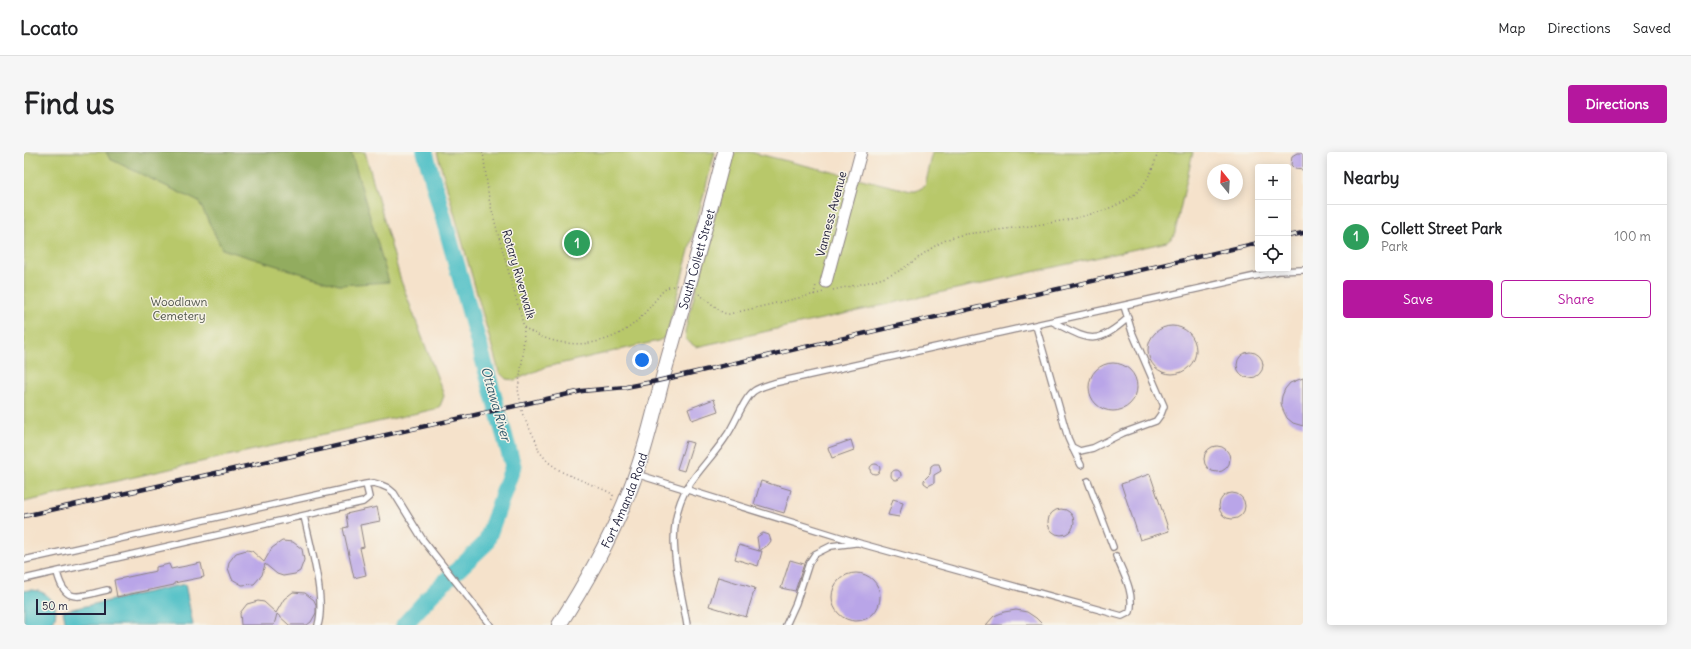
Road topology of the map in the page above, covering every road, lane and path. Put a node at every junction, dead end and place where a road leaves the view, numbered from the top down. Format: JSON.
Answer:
{"nodes":[{"id":1,"x":483,"y":152,"type":"edge"},
{"id":2,"x":725,"y":152,"type":"edge"},
{"id":3,"x":861,"y":152,"type":"edge"},
{"id":4,"x":1158,"y":152,"type":"edge"},
{"id":5,"x":1303,"y":270,"type":"edge"},
{"id":6,"x":826,"y":282,"type":"dead end"},
{"id":7,"x":689,"y":286,"type":"junction"},
{"id":8,"x":1124,"y":306,"type":"junction"},
{"id":9,"x":1128,"y":318,"type":"junction"},
{"id":10,"x":1053,"y":322,"type":"junction"},
{"id":11,"x":1036,"y":326,"type":"junction"},
{"id":12,"x":524,"y":327,"type":"junction"},
{"id":13,"x":666,"y":366,"type":"joint"},
{"id":14,"x":1072,"y":447,"type":"junction"},
{"id":15,"x":1081,"y":465,"type":"dead end"},
{"id":16,"x":636,"y":474,"type":"junction"},
{"id":17,"x":1088,"y":482,"type":"dead end"},
{"id":18,"x":366,"y":484,"type":"junction"},
{"id":19,"x":686,"y":490,"type":"junction"},
{"id":20,"x":611,"y":504,"type":"dead end"},
{"id":21,"x":304,"y":516,"type":"junction"},
{"id":22,"x":862,"y":544,"type":"junction"},
{"id":23,"x":1113,"y":547,"type":"dead end"},
{"id":24,"x":1116,"y":556,"type":"dead end"},
{"id":25,"x":24,"y":560,"type":"edge"},
{"id":26,"x":57,"y":572,"type":"junction"},
{"id":27,"x":24,"y":579,"type":"edge"},
{"id":28,"x":107,"y":590,"type":"dead end"},
{"id":29,"x":318,"y":625,"type":"edge"},
{"id":30,"x":490,"y":625,"type":"edge"},
{"id":31,"x":559,"y":625,"type":"edge"},
{"id":32,"x":687,"y":625,"type":"edge"},
{"id":33,"x":786,"y":625,"type":"edge"}],
"edges":[{"from":1,"to":12,"type":"path","name":"Rotary Riverwalk"},
{"from":2,"to":7,"type":"street","name":"South Collett Street"},
{"from":3,"to":6,"type":"street","name":"Vanness Avenue"},
{"from":4,"to":7,"type":"path"},
{"from":5,"to":8,"type":"lane"},
{"from":7,"to":12,"type":"path"},
{"from":7,"to":13,"type":"street","name":"South Collett Street"},
{"from":8,"to":9,"type":"lane"},
{"from":8,"to":10,"type":"lane"},
{"from":9,"to":10,"type":"lane"},
{"from":9,"to":14,"type":"lane"},
{"from":10,"to":11,"type":"lane"},
{"from":11,"to":14,"type":"lane"},
{"from":11,"to":19,"type":"lane"},
{"from":12,"to":20,"type":"path","name":"Rotary Riverwalk"},
{"from":13,"to":16,"type":"street","name":"Fort Amanda Road"},
{"from":14,"to":15,"type":"lane"},
{"from":16,"to":19,"type":"lane"},
{"from":16,"to":31,"type":"street","name":"Fort Amanda Road"},
{"from":17,"to":23,"type":"lane"},
{"from":18,"to":21,"type":"lane"},
{"from":18,"to":25,"type":"lane"},
{"from":18,"to":30,"type":"lane"},
{"from":19,"to":22,"type":"lane"},
{"from":19,"to":32,"type":"lane"},
{"from":21,"to":26,"type":"lane"},
{"from":21,"to":29,"type":"lane"},
{"from":22,"to":24,"type":"lane"},
{"from":22,"to":33,"type":"lane"},
{"from":26,"to":27,"type":"lane"},
{"from":26,"to":28,"type":"lane"}]}
